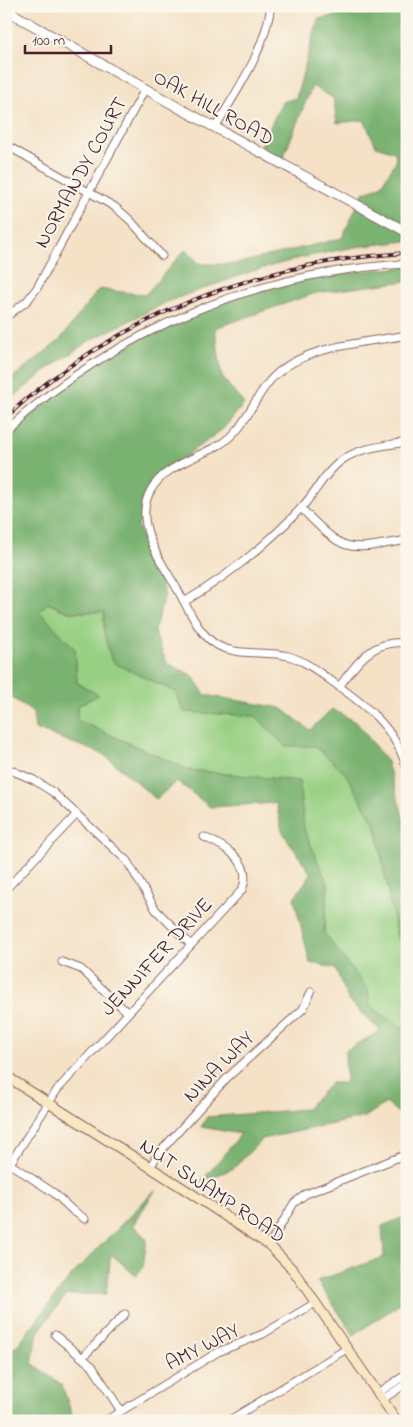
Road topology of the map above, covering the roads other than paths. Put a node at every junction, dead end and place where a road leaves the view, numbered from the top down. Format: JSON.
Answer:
{"nodes":[{"id":1,"x":271,"y":6,"type":"edge"},
{"id":2,"x":6,"y":10,"type":"edge"},
{"id":3,"x":145,"y":89,"type":"junction"},
{"id":4,"x":215,"y":128,"type":"junction"},
{"id":5,"x":6,"y":145,"type":"edge"},
{"id":6,"x":90,"y":191,"type":"junction"},
{"id":7,"x":407,"y":232,"type":"edge"},
{"id":8,"x":162,"y":256,"type":"dead end"},
{"id":9,"x":407,"y":264,"type":"edge"},
{"id":10,"x":6,"y":316,"type":"edge"},
{"id":11,"x":407,"y":334,"type":"edge"},
{"id":12,"x":6,"y":430,"type":"edge"},
{"id":13,"x":407,"y":442,"type":"edge"},
{"id":14,"x":301,"y":508,"type":"junction"},
{"id":15,"x":407,"y":540,"type":"edge"},
{"id":16,"x":184,"y":602,"type":"junction"},
{"id":17,"x":407,"y":642,"type":"edge"},
{"id":18,"x":339,"y":687,"type":"junction"},
{"id":19,"x":6,"y":768,"type":"edge"},
{"id":20,"x":407,"y":769,"type":"edge"},
{"id":21,"x":77,"y":814,"type":"junction"},
{"id":22,"x":204,"y":837,"type":"dead end"},
{"id":23,"x":6,"y":889,"type":"edge"},
{"id":24,"x":191,"y":945,"type":"junction"},
{"id":25,"x":62,"y":962,"type":"dead end"},
{"id":26,"x":311,"y":992,"type":"dead end"},
{"id":27,"x":127,"y":1012,"type":"junction"},
{"id":28,"x":6,"y":1076,"type":"edge"},
{"id":29,"x":48,"y":1103,"type":"junction"},
{"id":30,"x":407,"y":1154,"type":"edge"},
{"id":31,"x":7,"y":1165,"type":"edge"},
{"id":32,"x":150,"y":1168,"type":"junction"},
{"id":33,"x":85,"y":1219,"type":"dead end"},
{"id":34,"x":269,"y":1245,"type":"junction"},
{"id":35,"x":315,"y":1304,"type":"junction"},
{"id":36,"x":125,"y":1314,"type":"dead end"},
{"id":37,"x":55,"y":1335,"type":"dead end"},
{"id":38,"x":348,"y":1348,"type":"junction"},
{"id":39,"x":83,"y":1357,"type":"junction"},
{"id":40,"x":407,"y":1374,"type":"edge"},
{"id":41,"x":407,"y":1383,"type":"edge"},
{"id":42,"x":381,"y":1396,"type":"junction"},
{"id":43,"x":121,"y":1412,"type":"junction"},
{"id":44,"x":105,"y":1421,"type":"edge"},
{"id":45,"x":228,"y":1421,"type":"edge"},
{"id":46,"x":397,"y":1421,"type":"edge"}],
"edges":[{"from":1,"to":4,"type":"street"},
{"from":2,"to":3,"type":"street","name":"OAK HILL ROAD"},
{"from":3,"to":4,"type":"street","name":"OAK HILL ROAD"},
{"from":3,"to":6,"type":"street","name":"NORMANDY COURT"},
{"from":4,"to":7,"type":"street","name":"OAK HILL ROAD"},
{"from":5,"to":6,"type":"street"},
{"from":6,"to":8,"type":"street"},
{"from":6,"to":10,"type":"street","name":"NORMANDY COURT"},
{"from":9,"to":12,"type":"street"},
{"from":11,"to":16,"type":"street"},
{"from":13,"to":14,"type":"street"},
{"from":14,"to":15,"type":"street"},
{"from":14,"to":16,"type":"street"},
{"from":16,"to":18,"type":"street"},
{"from":17,"to":18,"type":"street"},
{"from":18,"to":20,"type":"street"},
{"from":19,"to":21,"type":"street"},
{"from":21,"to":23,"type":"street"},
{"from":21,"to":24,"type":"street"},
{"from":22,"to":24,"type":"street","name":"JENNIFER DRIVE"},
{"from":24,"to":27,"type":"street","name":"JENNIFER DRIVE"},
{"from":25,"to":27,"type":"street"},
{"from":26,"to":32,"type":"street","name":"NINA WAY"},
{"from":27,"to":29,"type":"street","name":"JENNIFER DRIVE"},
{"from":28,"to":29,"type":"main road","name":"NUT SWAMP ROAD"},
{"from":29,"to":31,"type":"street","name":"JENNIFER DRIVE"},
{"from":29,"to":32,"type":"main road","name":"NUT SWAMP ROAD"},
{"from":30,"to":34,"type":"street"},
{"from":31,"to":33,"type":"street"},
{"from":32,"to":34,"type":"main road","name":"NUT SWAMP ROAD"},
{"from":34,"to":35,"type":"main road","name":"NUT SWAMP ROAD"},
{"from":35,"to":38,"type":"main road","name":"NUT SWAMP ROAD"},
{"from":35,"to":43,"type":"street","name":"AMY WAY"},
{"from":36,"to":39,"type":"street"},
{"from":37,"to":39,"type":"street"},
{"from":38,"to":42,"type":"main road","name":"NUT SWAMP ROAD"},
{"from":38,"to":45,"type":"street"},
{"from":39,"to":43,"type":"street"},
{"from":40,"to":42,"type":"street"},
{"from":41,"to":42,"type":"street"},
{"from":42,"to":46,"type":"main road","name":"NUT SWAMP ROAD"},
{"from":43,"to":44,"type":"street","name":"AMY WAY"}]}
